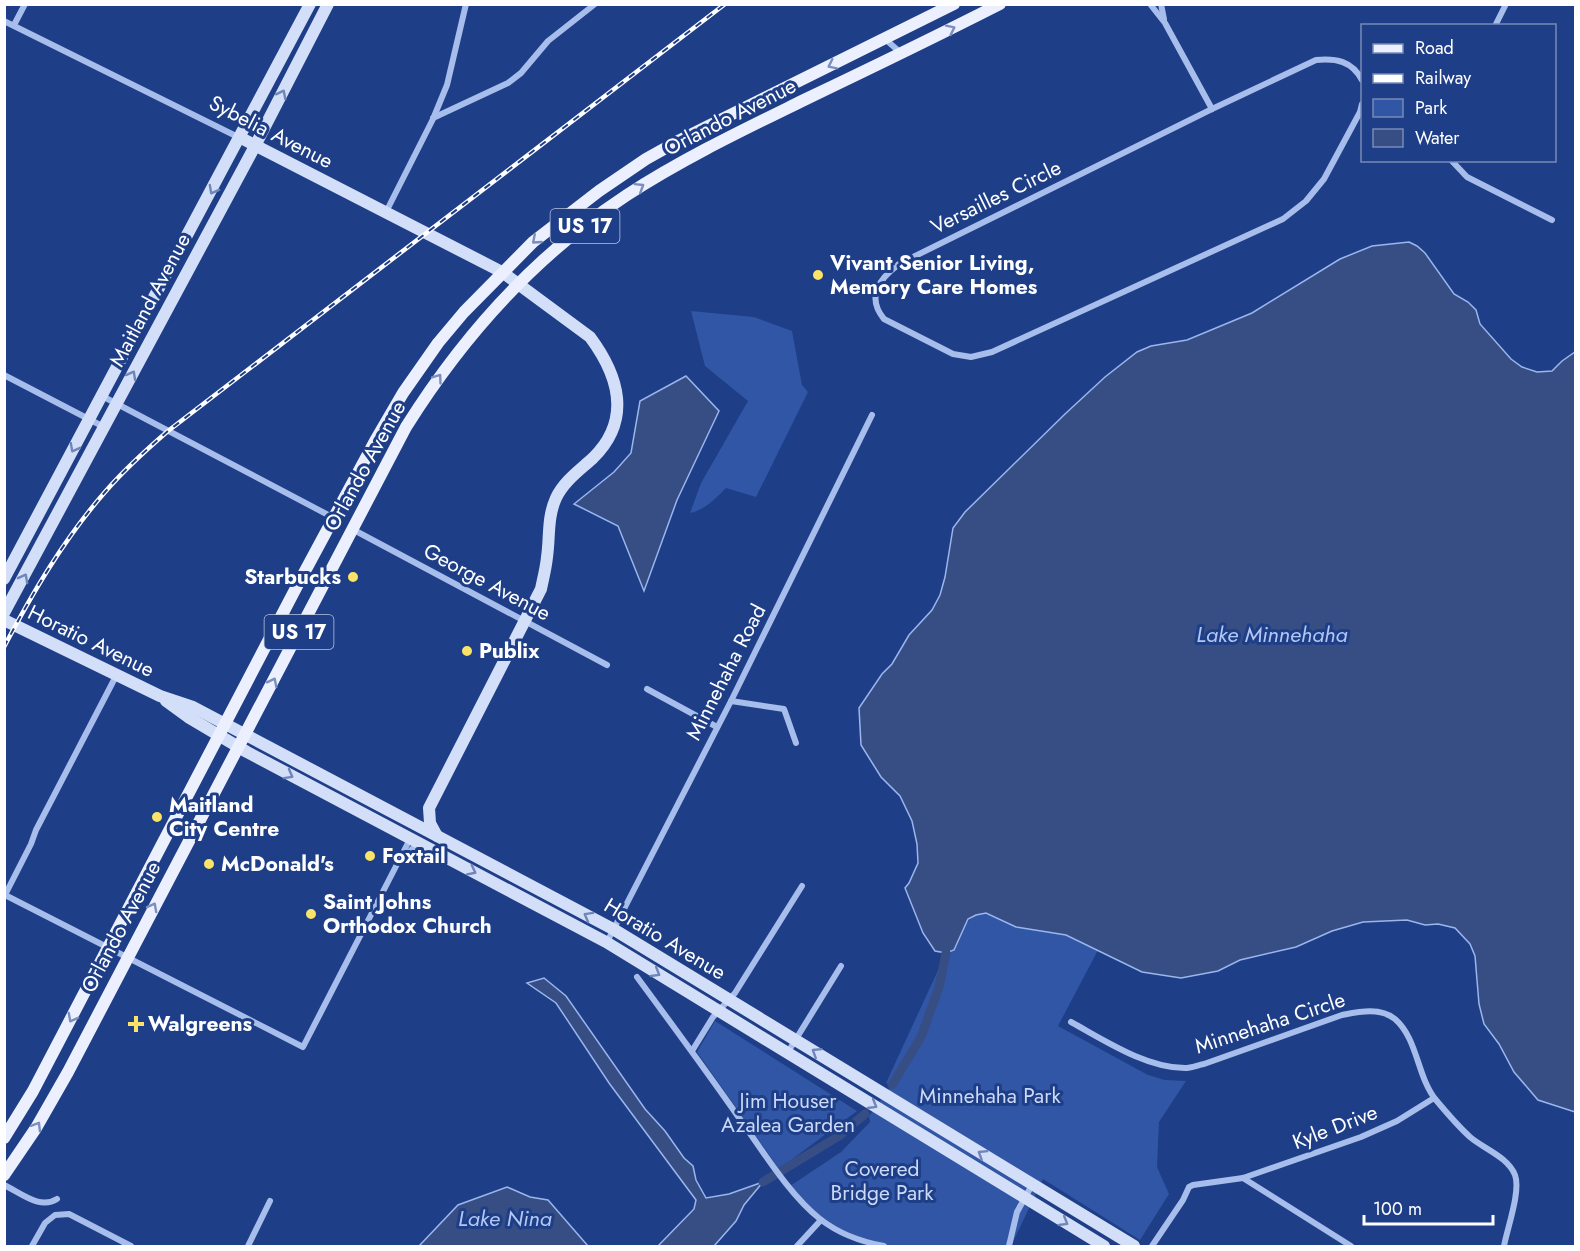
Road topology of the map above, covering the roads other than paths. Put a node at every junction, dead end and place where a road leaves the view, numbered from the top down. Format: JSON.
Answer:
{"nodes":[{"id":1,"x":25,"y":4,"type":"edge"},
{"id":2,"x":310,"y":4,"type":"edge"},
{"id":3,"x":328,"y":4,"type":"edge"},
{"id":4,"x":466,"y":4,"type":"edge"},
{"id":5,"x":595,"y":4,"type":"edge"},
{"id":6,"x":954,"y":4,"type":"edge"},
{"id":7,"x":1000,"y":4,"type":"edge"},
{"id":8,"x":1150,"y":4,"type":"edge"},
{"id":9,"x":1161,"y":4,"type":"edge"},
{"id":10,"x":1506,"y":4,"type":"edge"},
{"id":11,"x":4,"y":21,"type":"edge"},
{"id":12,"x":1165,"y":23,"type":"junction"},
{"id":13,"x":1496,"y":24,"type":"edge"},
{"id":14,"x":14,"y":25,"type":"junction"},
{"id":15,"x":885,"y":39,"type":"junction"},
{"id":16,"x":901,"y":53,"type":"junction"},
{"id":17,"x":1361,"y":65,"type":"edge"},
{"id":18,"x":1357,"y":70,"type":"junction"},
{"id":19,"x":1361,"y":78,"type":"edge"},
{"id":20,"x":1361,"y":108,"type":"edge"},
{"id":21,"x":1212,"y":109,"type":"junction"},
{"id":22,"x":433,"y":119,"type":"junction"},
{"id":23,"x":241,"y":138,"type":"junction"},
{"id":24,"x":255,"y":146,"type":"junction"},
{"id":25,"x":1453,"y":162,"type":"edge"},
{"id":26,"x":386,"y":212,"type":"junction"},
{"id":27,"x":1552,"y":220,"type":"dead end"},
{"id":28,"x":502,"y":272,"type":"junction"},
{"id":29,"x":518,"y":284,"type":"junction"},
{"id":30,"x":4,"y":375,"type":"edge"},
{"id":31,"x":102,"y":396,"type":"junction"},
{"id":32,"x":117,"y":403,"type":"junction"},
{"id":33,"x":872,"y":415,"type":"dead end"},
{"id":34,"x":89,"y":419,"type":"junction"},
{"id":35,"x":104,"y":427,"type":"junction"},
{"id":36,"x":334,"y":518,"type":"junction"},
{"id":37,"x":352,"y":529,"type":"junction"},
{"id":38,"x":28,"y":535,"type":"junction"},
{"id":39,"x":43,"y":542,"type":"junction"},
{"id":40,"x":4,"y":579,"type":"edge"},
{"id":41,"x":4,"y":613,"type":"edge"},
{"id":42,"x":4,"y":620,"type":"edge"},
{"id":43,"x":526,"y":621,"type":"junction"},
{"id":44,"x":607,"y":665,"type":"dead end"},
{"id":45,"x":116,"y":676,"type":"junction"},
{"id":46,"x":647,"y":689,"type":"dead end"},
{"id":47,"x":731,"y":701,"type":"junction"},
{"id":48,"x":717,"y":727,"type":"junction"},
{"id":49,"x":223,"y":730,"type":"junction"},
{"id":50,"x":245,"y":734,"type":"junction"},
{"id":51,"x":796,"y":743,"type":"dead end"},
{"id":52,"x":238,"y":747,"type":"junction"},
{"id":53,"x":429,"y":808,"type":"junction"},
{"id":54,"x":403,"y":818,"type":"junction"},
{"id":55,"x":438,"y":837,"type":"junction"},
{"id":56,"x":415,"y":842,"type":"junction"},
{"id":57,"x":396,"y":866,"type":"junction"},
{"id":58,"x":802,"y":886,"type":"dead end"},
{"id":59,"x":4,"y":896,"type":"edge"},
{"id":60,"x":613,"y":929,"type":"junction"},
{"id":61,"x":606,"y":942,"type":"junction"},
{"id":62,"x":108,"y":948,"type":"junction"},
{"id":63,"x":127,"y":957,"type":"junction"},
{"id":64,"x":841,"y":966,"type":"dead end"},
{"id":65,"x":637,"y":977,"type":"dead end"},
{"id":66,"x":729,"y":999,"type":"junction"},
{"id":67,"x":718,"y":1010,"type":"junction"},
{"id":68,"x":1071,"y":1022,"type":"dead end"},
{"id":69,"x":795,"y":1040,"type":"junction"},
{"id":70,"x":692,"y":1051,"type":"junction"},
{"id":71,"x":787,"y":1053,"type":"junction"},
{"id":72,"x":1434,"y":1098,"type":"junction"},
{"id":73,"x":4,"y":1138,"type":"edge"},
{"id":74,"x":4,"y":1175,"type":"edge"},
{"id":75,"x":1243,"y":1178,"type":"junction"},
{"id":76,"x":4,"y":1185,"type":"edge"},
{"id":77,"x":1032,"y":1185,"type":"junction"},
{"id":78,"x":1024,"y":1198,"type":"junction"},
{"id":79,"x":57,"y":1199,"type":"dead end"},
{"id":80,"x":270,"y":1202,"type":"dead end"},
{"id":81,"x":821,"y":1220,"type":"junction"},
{"id":82,"x":32,"y":1246,"type":"edge"},
{"id":83,"x":131,"y":1246,"type":"edge"},
{"id":84,"x":248,"y":1246,"type":"edge"},
{"id":85,"x":797,"y":1246,"type":"edge"},
{"id":86,"x":882,"y":1246,"type":"edge"},
{"id":87,"x":1009,"y":1246,"type":"edge"},
{"id":88,"x":1104,"y":1246,"type":"edge"},
{"id":89,"x":1134,"y":1246,"type":"edge"},
{"id":90,"x":1152,"y":1246,"type":"edge"},
{"id":91,"x":1351,"y":1246,"type":"edge"},
{"id":92,"x":1504,"y":1246,"type":"edge"}],
"edges":[{"from":1,"to":14,"type":"street"},
{"from":2,"to":23,"type":"main road","name":"Maitland Avenue"},
{"from":24,"to":3,"type":"main road","name":"Maitland Avenue","one_way":true},
{"from":4,"to":22,"type":"street"},
{"from":5,"to":22,"type":"street"},
{"from":6,"to":15,"type":"main road","name":"Orlando Avenue","number":"US 17"},
{"from":16,"to":7,"type":"main road","name":"Orlando Avenue","number":"US 17","one_way":true},
{"from":8,"to":12,"type":"street"},
{"from":9,"to":12,"type":"street"},
{"from":10,"to":13,"type":"street"},
{"from":11,"to":14,"type":"street","name":"Sybelia Avenue"},
{"from":12,"to":21,"type":"street"},
{"from":14,"to":23,"type":"street","name":"Sybelia Avenue"},
{"from":15,"to":16,"type":"street"},
{"from":15,"to":28,"type":"main road","name":"Orlando Avenue","number":"US 17","one_way":true},
{"from":29,"to":16,"type":"main road","name":"Orlando Avenue","number":"US 17","one_way":true},
{"from":17,"to":18,"type":"street"},
{"from":18,"to":19,"type":"street"},
{"from":18,"to":21,"type":"street","name":"Versailles Circle"},
{"from":20,"to":21,"type":"street","name":"Versailles Circle"},
{"from":22,"to":26,"type":"street"},
{"from":23,"to":24,"type":"main road","name":"Sybelia Avenue"},
{"from":23,"to":31,"type":"main road","name":"Maitland Avenue","one_way":true},
{"from":24,"to":26,"type":"main road","name":"Sybelia Avenue"},
{"from":32,"to":24,"type":"main road","name":"Maitland Avenue","one_way":true},
{"from":25,"to":27,"type":"street"},
{"from":26,"to":28,"type":"main road","name":"Sybelia Avenue"},
{"from":28,"to":29,"type":"main road","name":"Sybelia Avenue"},
{"from":28,"to":36,"type":"main road","name":"Orlando Avenue","number":"US 17"},
{"from":37,"to":29,"type":"main road","name":"Orlando Avenue","number":"US 17","one_way":true},
{"from":29,"to":43,"type":"main road","name":"Sybelia Avenue"},
{"from":30,"to":34,"type":"street"},
{"from":31,"to":32,"type":"street"},
{"from":31,"to":34,"type":"main road","name":"Maitland Avenue"},
{"from":32,"to":35,"type":"main road","name":"Maitland Avenue"},
{"from":32,"to":36,"type":"street"},
{"from":33,"to":47,"type":"street","name":"Minnehaha Road"},
{"from":34,"to":35,"type":"street"},
{"from":34,"to":38,"type":"main road","name":"Maitland Avenue","one_way":true},
{"from":35,"to":39,"type":"main road","name":"Maitland Avenue"},
{"from":36,"to":49,"type":"main road","name":"Orlando Avenue","number":"US 17"},
{"from":37,"to":43,"type":"street","name":"George Avenue"},
{"from":50,"to":37,"type":"main road","name":"Orlando Avenue","number":"US 17","one_way":true},
{"from":38,"to":39,"type":"street"},
{"from":38,"to":40,"type":"main road","name":"Maitland Avenue"},
{"from":41,"to":39,"type":"main road","name":"Maitland Avenue","one_way":true},
{"from":42,"to":45,"type":"main road","name":"Horatio Avenue"},
{"from":43,"to":44,"type":"street","name":"George Avenue"},
{"from":43,"to":53,"type":"main road","name":"Sybelia Avenue"},
{"from":45,"to":49,"type":"main road","name":"Horatio Avenue"},
{"from":45,"to":59,"type":"street"},
{"from":46,"to":48,"type":"street"},
{"from":47,"to":48,"type":"street","name":"Minnehaha Road"},
{"from":47,"to":51,"type":"street"},
{"from":48,"to":60,"type":"street","name":"Minnehaha Road"},
{"from":49,"to":50,"type":"main road","name":"Horatio Avenue"},
{"from":49,"to":52,"type":"main road","name":"Horatio Avenue"},
{"from":49,"to":62,"type":"main road","name":"Orlando Avenue","number":"US 17"},
{"from":50,"to":52,"type":"main road","name":"Orlando Avenue","number":"US 17"},
{"from":50,"to":54,"type":"main road","name":"Horatio Avenue"},
{"from":52,"to":56,"type":"main road","name":"Horatio Avenue","one_way":true},
{"from":63,"to":52,"type":"main road","name":"Orlando Avenue","number":"US 17","one_way":true},
{"from":53,"to":54,"type":"main road"},
{"from":53,"to":55,"type":"main road"},
{"from":54,"to":55,"type":"main road","name":"Horatio Avenue"},
{"from":55,"to":56,"type":"main road"},
{"from":60,"to":55,"type":"main road","name":"Horatio Avenue","one_way":true},
{"from":56,"to":57,"type":"street"},
{"from":56,"to":57,"type":"street"},
{"from":56,"to":61,"type":"main road","name":"Horatio Avenue","one_way":true},
{"from":57,"to":63,"type":"street"},
{"from":58,"to":66,"type":"street"},
{"from":59,"to":62,"type":"street"},
{"from":60,"to":61,"type":"street","name":"Minnehaha Road"},
{"from":60,"to":66,"type":"main road","name":"Horatio Avenue"},
{"from":61,"to":67,"type":"main road","name":"Horatio Avenue","one_way":true},
{"from":62,"to":63,"type":"street"},
{"from":62,"to":73,"type":"main road","name":"Orlando Avenue","number":"US 17","one_way":true},
{"from":74,"to":63,"type":"main road","name":"Orlando Avenue","number":"US 17","one_way":true},
{"from":64,"to":69,"type":"street"},
{"from":65,"to":70,"type":"street"},
{"from":66,"to":67,"type":"street"},
{"from":66,"to":69,"type":"main road","name":"Horatio Avenue"},
{"from":67,"to":70,"type":"street"},
{"from":67,"to":71,"type":"main road","name":"Horatio Avenue"},
{"from":68,"to":72,"type":"street","name":"Minnehaha Circle"},
{"from":69,"to":71,"type":"street"},
{"from":77,"to":69,"type":"main road","name":"Horatio Avenue","one_way":true},
{"from":70,"to":81,"type":"street"},
{"from":71,"to":78,"type":"main road","name":"Horatio Avenue","one_way":true},
{"from":72,"to":75,"type":"street","name":"Kyle Drive"},
{"from":72,"to":92,"type":"street","name":"Minnehaha Circle"},
{"from":75,"to":90,"type":"street"},
{"from":75,"to":91,"type":"street"},
{"from":76,"to":79,"type":"street"},
{"from":77,"to":78,"type":"street"},
{"from":77,"to":89,"type":"main road","name":"Horatio Avenue"},
{"from":78,"to":87,"type":"street"},
{"from":78,"to":88,"type":"main road","name":"Horatio Avenue","one_way":true},
{"from":80,"to":84,"type":"street"},
{"from":81,"to":85,"type":"street"},
{"from":81,"to":86,"type":"street"},
{"from":82,"to":83,"type":"street"}]}
